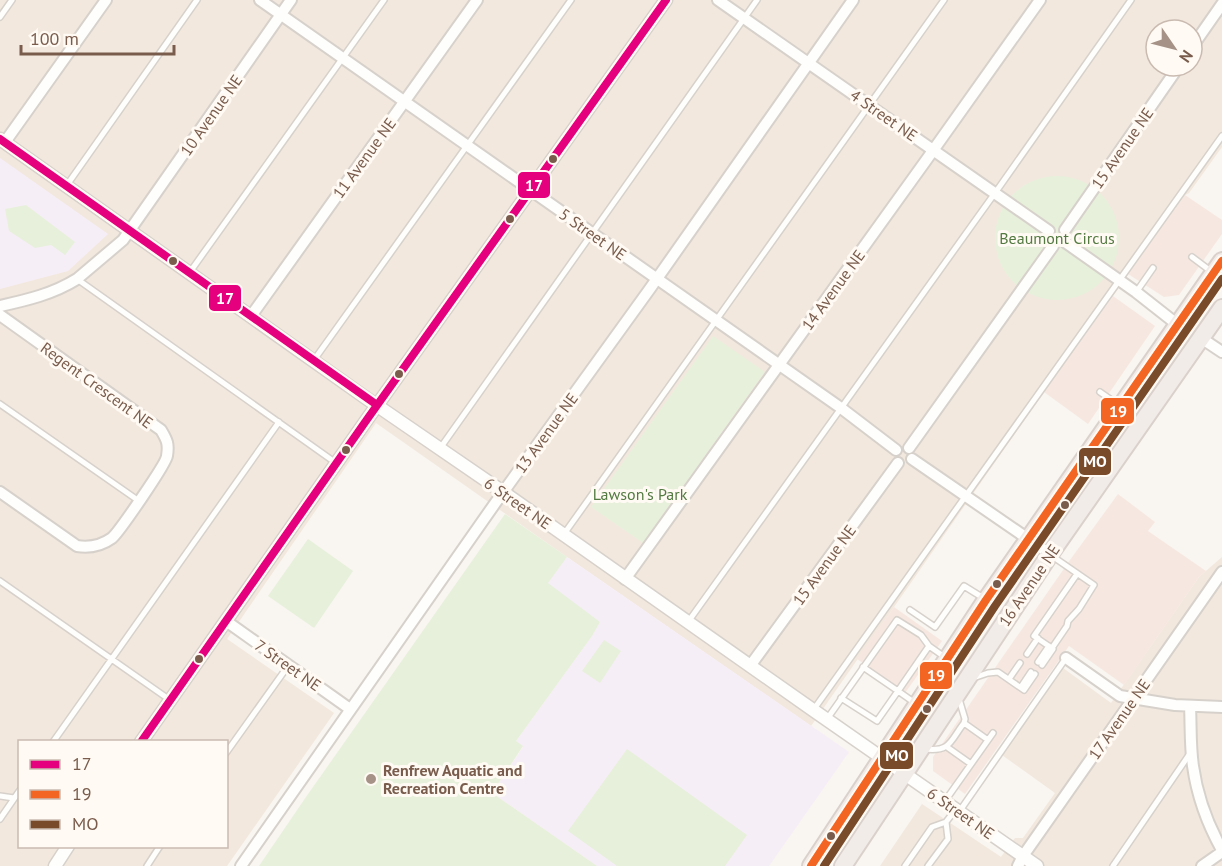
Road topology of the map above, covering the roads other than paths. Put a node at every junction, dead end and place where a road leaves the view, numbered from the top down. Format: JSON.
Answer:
{"nodes":[{"id":1,"x":12,"y":0,"type":"edge"},
{"id":2,"x":106,"y":0,"type":"edge"},
{"id":3,"x":197,"y":0,"type":"edge"},
{"id":4,"x":260,"y":0,"type":"edge"},
{"id":5,"x":291,"y":0,"type":"edge"},
{"id":6,"x":384,"y":0,"type":"edge"},
{"id":7,"x":477,"y":0,"type":"edge"},
{"id":8,"x":570,"y":0,"type":"edge"},
{"id":9,"x":666,"y":0,"type":"edge"},
{"id":10,"x":718,"y":0,"type":"edge"},
{"id":11,"x":757,"y":0,"type":"edge"},
{"id":12,"x":853,"y":0,"type":"edge"},
{"id":13,"x":944,"y":0,"type":"edge"},
{"id":14,"x":1040,"y":0,"type":"edge"},
{"id":15,"x":1131,"y":0,"type":"edge"},
{"id":16,"x":1222,"y":4,"type":"edge"},
{"id":17,"x":281,"y":15,"type":"junction"},
{"id":18,"x":0,"y":17,"type":"edge"},
{"id":19,"x":744,"y":18,"type":"junction"},
{"id":20,"x":1204,"y":30,"type":"edge"},
{"id":21,"x":342,"y":58,"type":"junction"},
{"id":22,"x":808,"y":63,"type":"junction"},
{"id":23,"x":1171,"y":78,"type":"edge"},
{"id":24,"x":404,"y":102,"type":"junction"},
{"id":25,"x":870,"y":105,"type":"junction"},
{"id":26,"x":1222,"y":136,"type":"edge"},
{"id":27,"x":3,"y":141,"type":"edge"},
{"id":28,"x":467,"y":146,"type":"junction"},
{"id":29,"x":934,"y":150,"type":"junction"},
{"id":30,"x":67,"y":186,"type":"junction"},
{"id":31,"x":531,"y":190,"type":"junction"},
{"id":32,"x":995,"y":193,"type":"junction"},
{"id":33,"x":130,"y":230,"type":"junction"},
{"id":34,"x":1065,"y":230,"type":"junction"},
{"id":35,"x":1049,"y":231,"type":"junction"},
{"id":36,"x":593,"y":233,"type":"junction"},
{"id":37,"x":1065,"y":242,"type":"junction"},
{"id":38,"x":1053,"y":246,"type":"junction"},
{"id":39,"x":1192,"y":257,"type":"dead end"},
{"id":40,"x":1218,"y":267,"type":"edge"},
{"id":41,"x":1153,"y":268,"type":"dead end"},
{"id":42,"x":190,"y":272,"type":"junction"},
{"id":43,"x":657,"y":278,"type":"junction"},
{"id":44,"x":77,"y":279,"type":"junction"},
{"id":45,"x":1119,"y":280,"type":"junction"},
{"id":46,"x":1136,"y":292,"type":"junction"},
{"id":47,"x":0,"y":306,"type":"edge"},
{"id":48,"x":1222,"y":308,"type":"edge"},
{"id":49,"x":0,"y":315,"type":"edge"},
{"id":50,"x":251,"y":316,"type":"junction"},
{"id":51,"x":716,"y":321,"type":"junction"},
{"id":52,"x":1178,"y":325,"type":"junction"},
{"id":53,"x":1201,"y":338,"type":"junction"},
{"id":54,"x":1222,"y":352,"type":"edge"},
{"id":55,"x":314,"y":360,"type":"junction"},
{"id":56,"x":779,"y":364,"type":"junction"},
{"id":57,"x":1100,"y":392,"type":"dead end"},
{"id":58,"x":0,"y":404,"type":"edge"},
{"id":59,"x":377,"y":405,"type":"junction"},
{"id":60,"x":1121,"y":407,"type":"junction"},
{"id":61,"x":841,"y":408,"type":"junction"},
{"id":62,"x":279,"y":423,"type":"junction"},
{"id":63,"x":909,"y":448,"type":"junction"},
{"id":64,"x":440,"y":449,"type":"junction"},
{"id":65,"x":896,"y":450,"type":"junction"},
{"id":66,"x":912,"y":459,"type":"junction"},
{"id":67,"x":336,"y":463,"type":"junction"},
{"id":68,"x":898,"y":463,"type":"junction"},
{"id":69,"x":0,"y":492,"type":"edge"},
{"id":70,"x":503,"y":492,"type":"junction"},
{"id":71,"x":965,"y":496,"type":"junction"},
{"id":72,"x":139,"y":501,"type":"junction"},
{"id":73,"x":563,"y":535,"type":"junction"},
{"id":74,"x":1029,"y":540,"type":"junction"},
{"id":75,"x":1050,"y":554,"type":"junction"},
{"id":76,"x":1222,"y":572,"type":"edge"},
{"id":77,"x":1077,"y":574,"type":"junction"},
{"id":78,"x":625,"y":579,"type":"junction"},
{"id":79,"x":0,"y":581,"type":"edge"},
{"id":80,"x":986,"y":600,"type":"junction"},
{"id":81,"x":910,"y":610,"type":"dead end"},
{"id":82,"x":226,"y":621,"type":"junction"},
{"id":83,"x":688,"y":622,"type":"junction"},
{"id":84,"x":1038,"y":638,"type":"junction"},
{"id":85,"x":929,"y":646,"type":"junction"},
{"id":86,"x":1051,"y":648,"type":"junction"},
{"id":87,"x":1027,"y":654,"type":"dead end"},
{"id":88,"x":1066,"y":658,"type":"joint"},
{"id":89,"x":110,"y":659,"type":"junction"},
{"id":90,"x":947,"y":659,"type":"junction"},
{"id":91,"x":1020,"y":663,"type":"dead end"},
{"id":92,"x":1040,"y":663,"type":"dead end"},
{"id":93,"x":288,"y":665,"type":"junction"},
{"id":94,"x":750,"y":666,"type":"junction"},
{"id":95,"x":863,"y":667,"type":"junction"},
{"id":96,"x":1033,"y":673,"type":"dead end"},
{"id":97,"x":1009,"y":679,"type":"junction"},
{"id":98,"x":961,"y":687,"type":"junction"},
{"id":99,"x":898,"y":692,"type":"junction"},
{"id":100,"x":841,"y":698,"type":"junction"},
{"id":101,"x":1134,"y":698,"type":"junction"},
{"id":102,"x":170,"y":700,"type":"junction"},
{"id":103,"x":918,"y":705,"type":"junction"},
{"id":104,"x":1190,"y":706,"type":"junction"},
{"id":105,"x":1222,"y":707,"type":"edge"},
{"id":106,"x":350,"y":709,"type":"junction"},
{"id":107,"x":813,"y":710,"type":"junction"},
{"id":108,"x":826,"y":720,"type":"junction"},
{"id":109,"x":964,"y":723,"type":"junction"},
{"id":110,"x":993,"y":733,"type":"dead end"},
{"id":111,"x":54,"y":740,"type":"edge"},
{"id":112,"x":142,"y":740,"type":"edge"},
{"id":113,"x":988,"y":740,"type":"junction"},
{"id":114,"x":947,"y":747,"type":"junction"},
{"id":115,"x":920,"y":749,"type":"junction"},
{"id":116,"x":228,"y":750,"type":"edge"},
{"id":117,"x":1192,"y":751,"type":"junction"},
{"id":118,"x":881,"y":758,"type":"junction"},
{"id":119,"x":972,"y":764,"type":"junction"},
{"id":120,"x":903,"y":773,"type":"junction"},
{"id":121,"x":18,"y":793,"type":"edge"},
{"id":122,"x":0,"y":796,"type":"edge"},
{"id":123,"x":14,"y":798,"type":"junction"},
{"id":124,"x":945,"y":801,"type":"junction"},
{"id":125,"x":958,"y":810,"type":"junction"},
{"id":126,"x":0,"y":819,"type":"edge"},
{"id":127,"x":946,"y":822,"type":"junction"},
{"id":128,"x":67,"y":848,"type":"edge"},
{"id":129,"x":159,"y":848,"type":"edge"},
{"id":130,"x":1222,"y":851,"type":"edge"},
{"id":131,"x":1020,"y":861,"type":"edge"},
{"id":132,"x":55,"y":866,"type":"edge"},
{"id":133,"x":147,"y":866,"type":"edge"},
{"id":134,"x":241,"y":866,"type":"edge"},
{"id":135,"x":811,"y":866,"type":"edge"},
{"id":136,"x":843,"y":866,"type":"edge"},
{"id":137,"x":905,"y":866,"type":"edge"},
{"id":138,"x":928,"y":866,"type":"edge"},
{"id":139,"x":1037,"y":866,"type":"edge"},
{"id":140,"x":1113,"y":866,"type":"edge"},
{"id":141,"x":1202,"y":866,"type":"edge"}],
"edges":[{"from":1,"to":18,"type":"lane"},
{"from":2,"to":27,"type":"street"},
{"from":3,"to":30,"type":"lane"},
{"from":4,"to":17,"type":"street","name":"5 Street NE"},
{"from":5,"to":17,"type":"street","name":"10 Avenue NE"},
{"from":6,"to":21,"type":"lane"},
{"from":7,"to":24,"type":"street","name":"11 Avenue NE"},
{"from":8,"to":28,"type":"lane"},
{"from":9,"to":31,"type":"street"},
{"from":10,"to":19,"type":"street","name":"4 Street NE"},
{"from":11,"to":19,"type":"lane"},
{"from":12,"to":22,"type":"street","name":"13 Avenue NE"},
{"from":13,"to":25,"type":"lane"},
{"from":14,"to":29,"type":"street","name":"14 Avenue NE"},
{"from":15,"to":32,"type":"lane"},
{"from":16,"to":20,"type":"street"},
{"from":17,"to":21,"type":"street","name":"5 Street NE"},
{"from":17,"to":33,"type":"street","name":"10 Avenue NE"},
{"from":19,"to":22,"type":"street","name":"4 Street NE"},
{"from":19,"to":36,"type":"lane"},
{"from":21,"to":24,"type":"street","name":"5 Street NE"},
{"from":21,"to":42,"type":"lane"},
{"from":22,"to":25,"type":"street","name":"4 Street NE"},
{"from":22,"to":43,"type":"street","name":"13 Avenue NE"},
{"from":23,"to":34,"type":"street","name":"15 Avenue NE"},
{"from":24,"to":28,"type":"street","name":"5 Street NE"},
{"from":24,"to":50,"type":"street","name":"11 Avenue NE"},
{"from":25,"to":29,"type":"street","name":"4 Street NE"},
{"from":25,"to":51,"type":"lane"},
{"from":26,"to":45,"type":"lane"},
{"from":27,"to":30,"type":"street","name":"6 Street NE"},
{"from":28,"to":31,"type":"street","name":"5 Street NE"},
{"from":28,"to":55,"type":"lane"},
{"from":29,"to":32,"type":"street","name":"4 Street NE"},
{"from":29,"to":56,"type":"street","name":"14 Avenue NE"},
{"from":30,"to":33,"type":"street","name":"6 Street NE"},
{"from":31,"to":36,"type":"street","name":"5 Street NE"},
{"from":31,"to":59,"type":"street"},
{"from":32,"to":35,"type":"street","name":"4 Street NE"},
{"from":32,"to":61,"type":"lane"},
{"from":33,"to":42,"type":"street","name":"6 Street NE"},
{"from":33,"to":44,"type":"street","name":"10 Avenue NE"},
{"from":34,"to":35,"type":"street"},
{"from":34,"to":37,"type":"street"},
{"from":35,"to":38,"type":"street"},
{"from":36,"to":43,"type":"street","name":"5 Street NE"},
{"from":36,"to":64,"type":"lane"},
{"from":37,"to":38,"type":"street"},
{"from":37,"to":45,"type":"street"},
{"from":38,"to":63,"type":"street"},
{"from":39,"to":40,"type":"lane"},
{"from":40,"to":52,"type":"highway","name":"16 Avenue NE"},
{"from":41,"to":46,"type":"lane"},
{"from":42,"to":50,"type":"street","name":"6 Street NE"},
{"from":43,"to":51,"type":"street","name":"5 Street NE"},
{"from":43,"to":70,"type":"street","name":"13 Avenue NE"},
{"from":44,"to":47,"type":"street","name":"10 Avenue NE"},
{"from":44,"to":62,"type":"lane"},
{"from":45,"to":46,"type":"street"},
{"from":45,"to":71,"type":"lane"},
{"from":46,"to":52,"type":"street"},
{"from":48,"to":53,"type":"highway","name":"16 Avenue NE"},
{"from":49,"to":72,"type":"street","name":"Regent Crescent NE"},
{"from":50,"to":55,"type":"street","name":"6 Street NE"},
{"from":51,"to":56,"type":"street","name":"5 Street NE"},
{"from":51,"to":73,"type":"lane"},
{"from":52,"to":60,"type":"highway","name":"16 Avenue NE"},
{"from":53,"to":54,"type":"street"},
{"from":53,"to":75,"type":"highway","name":"16 Avenue NE"},
{"from":55,"to":59,"type":"street","name":"6 Street NE"},
{"from":56,"to":61,"type":"street","name":"5 Street NE"},
{"from":56,"to":78,"type":"street","name":"14 Avenue NE"},
{"from":57,"to":60,"type":"lane"},
{"from":58,"to":72,"type":"lane"},
{"from":59,"to":64,"type":"street","name":"6 Street NE"},
{"from":59,"to":67,"type":"street"},
{"from":60,"to":74,"type":"highway","name":"16 Avenue NE"},
{"from":61,"to":65,"type":"street","name":"5 Street NE"},
{"from":61,"to":83,"type":"lane"},
{"from":62,"to":67,"type":"lane"},
{"from":62,"to":89,"type":"lane"},
{"from":63,"to":65,"type":"street"},
{"from":63,"to":66,"type":"street"},
{"from":64,"to":70,"type":"street","name":"6 Street NE"},
{"from":65,"to":68,"type":"street"},
{"from":66,"to":68,"type":"street"},
{"from":66,"to":71,"type":"street"},
{"from":67,"to":82,"type":"street"},
{"from":68,"to":94,"type":"street","name":"15 Avenue NE"},
{"from":69,"to":72,"type":"street","name":"Regent Crescent NE"},
{"from":70,"to":73,"type":"street","name":"6 Street NE"},
{"from":70,"to":106,"type":"street","name":"13 Avenue NE"},
{"from":71,"to":74,"type":"street"},
{"from":71,"to":107,"type":"lane"},
{"from":73,"to":78,"type":"street","name":"6 Street NE"},
{"from":74,"to":75,"type":"street"},
{"from":74,"to":80,"type":"highway","name":"16 Avenue NE"},
{"from":75,"to":77,"type":"lane"},
{"from":75,"to":98,"type":"highway","name":"16 Avenue NE"},
{"from":76,"to":101,"type":"street","name":"17 Avenue NE"},
{"from":77,"to":84,"type":"lane"},
{"from":77,"to":86,"type":"lane"},
{"from":78,"to":83,"type":"street","name":"6 Street NE"},
{"from":79,"to":89,"type":"lane"},
{"from":80,"to":81,"type":"lane"},
{"from":80,"to":90,"type":"highway","name":"16 Avenue NE"},
{"from":82,"to":93,"type":"street","name":"7 Street NE"},
{"from":82,"to":102,"type":"street"},
{"from":83,"to":94,"type":"street","name":"6 Street NE"},
{"from":84,"to":86,"type":"lane"},
{"from":84,"to":87,"type":"lane"},
{"from":85,"to":90,"type":"lane"},
{"from":85,"to":95,"type":"lane"},
{"from":85,"to":99,"type":"lane"},
{"from":86,"to":92,"type":"lane"},
{"from":88,"to":101,"type":"street"},
{"from":88,"to":125,"type":"lane"},
{"from":89,"to":102,"type":"lane"},
{"from":89,"to":111,"type":"lane"},
{"from":90,"to":103,"type":"highway","name":"16 Avenue NE"},
{"from":91,"to":97,"type":"lane"},
{"from":93,"to":106,"type":"street","name":"7 Street NE"},
{"from":93,"to":116,"type":"lane"},
{"from":94,"to":107,"type":"street","name":"6 Street NE"},
{"from":95,"to":99,"type":"lane"},
{"from":95,"to":100,"type":"lane"},
{"from":96,"to":97,"type":"lane"},
{"from":97,"to":98,"type":"lane"},
{"from":98,"to":109,"type":"lane"},
{"from":98,"to":115,"type":"highway","name":"16 Avenue NE"},
{"from":99,"to":100,"type":"lane"},
{"from":99,"to":103,"type":"lane"},
{"from":100,"to":108,"type":"lane"},
{"from":101,"to":104,"type":"street"},
{"from":101,"to":131,"type":"street","name":"17 Avenue NE"},
{"from":102,"to":112,"type":"street"},
{"from":103,"to":118,"type":"highway","name":"16 Avenue NE"},
{"from":104,"to":105,"type":"street"},
{"from":104,"to":117,"type":"street"},
{"from":106,"to":134,"type":"street","name":"13 Avenue NE"},
{"from":107,"to":108,"type":"street","name":"6 Street NE"},
{"from":108,"to":118,"type":"street","name":"6 Street NE"},
{"from":109,"to":113,"type":"lane"},
{"from":109,"to":114,"type":"lane"},
{"from":110,"to":113,"type":"lane"},
{"from":113,"to":119,"type":"lane"},
{"from":114,"to":115,"type":"lane"},
{"from":114,"to":119,"type":"lane"},
{"from":115,"to":120,"type":"highway","name":"16 Avenue NE"},
{"from":117,"to":130,"type":"street"},
{"from":117,"to":140,"type":"lane"},
{"from":118,"to":120,"type":"street","name":"6 Street NE"},
{"from":118,"to":135,"type":"highway","name":"16 Avenue NE"},
{"from":119,"to":124,"type":"lane"},
{"from":120,"to":124,"type":"street","name":"6 Street NE"},
{"from":120,"to":136,"type":"highway","name":"16 Avenue NE"},
{"from":121,"to":123,"type":"lane"},
{"from":122,"to":123,"type":"lane"},
{"from":123,"to":126,"type":"lane"},
{"from":124,"to":125,"type":"street","name":"6 Street NE"},
{"from":125,"to":127,"type":"lane"},
{"from":125,"to":131,"type":"street","name":"6 Street NE"},
{"from":127,"to":137,"type":"lane"},
{"from":127,"to":138,"type":"lane"},
{"from":128,"to":132,"type":"street"},
{"from":129,"to":133,"type":"lane"},
{"from":130,"to":141,"type":"street"},
{"from":131,"to":139,"type":"street","name":"6 Street NE"}]}
